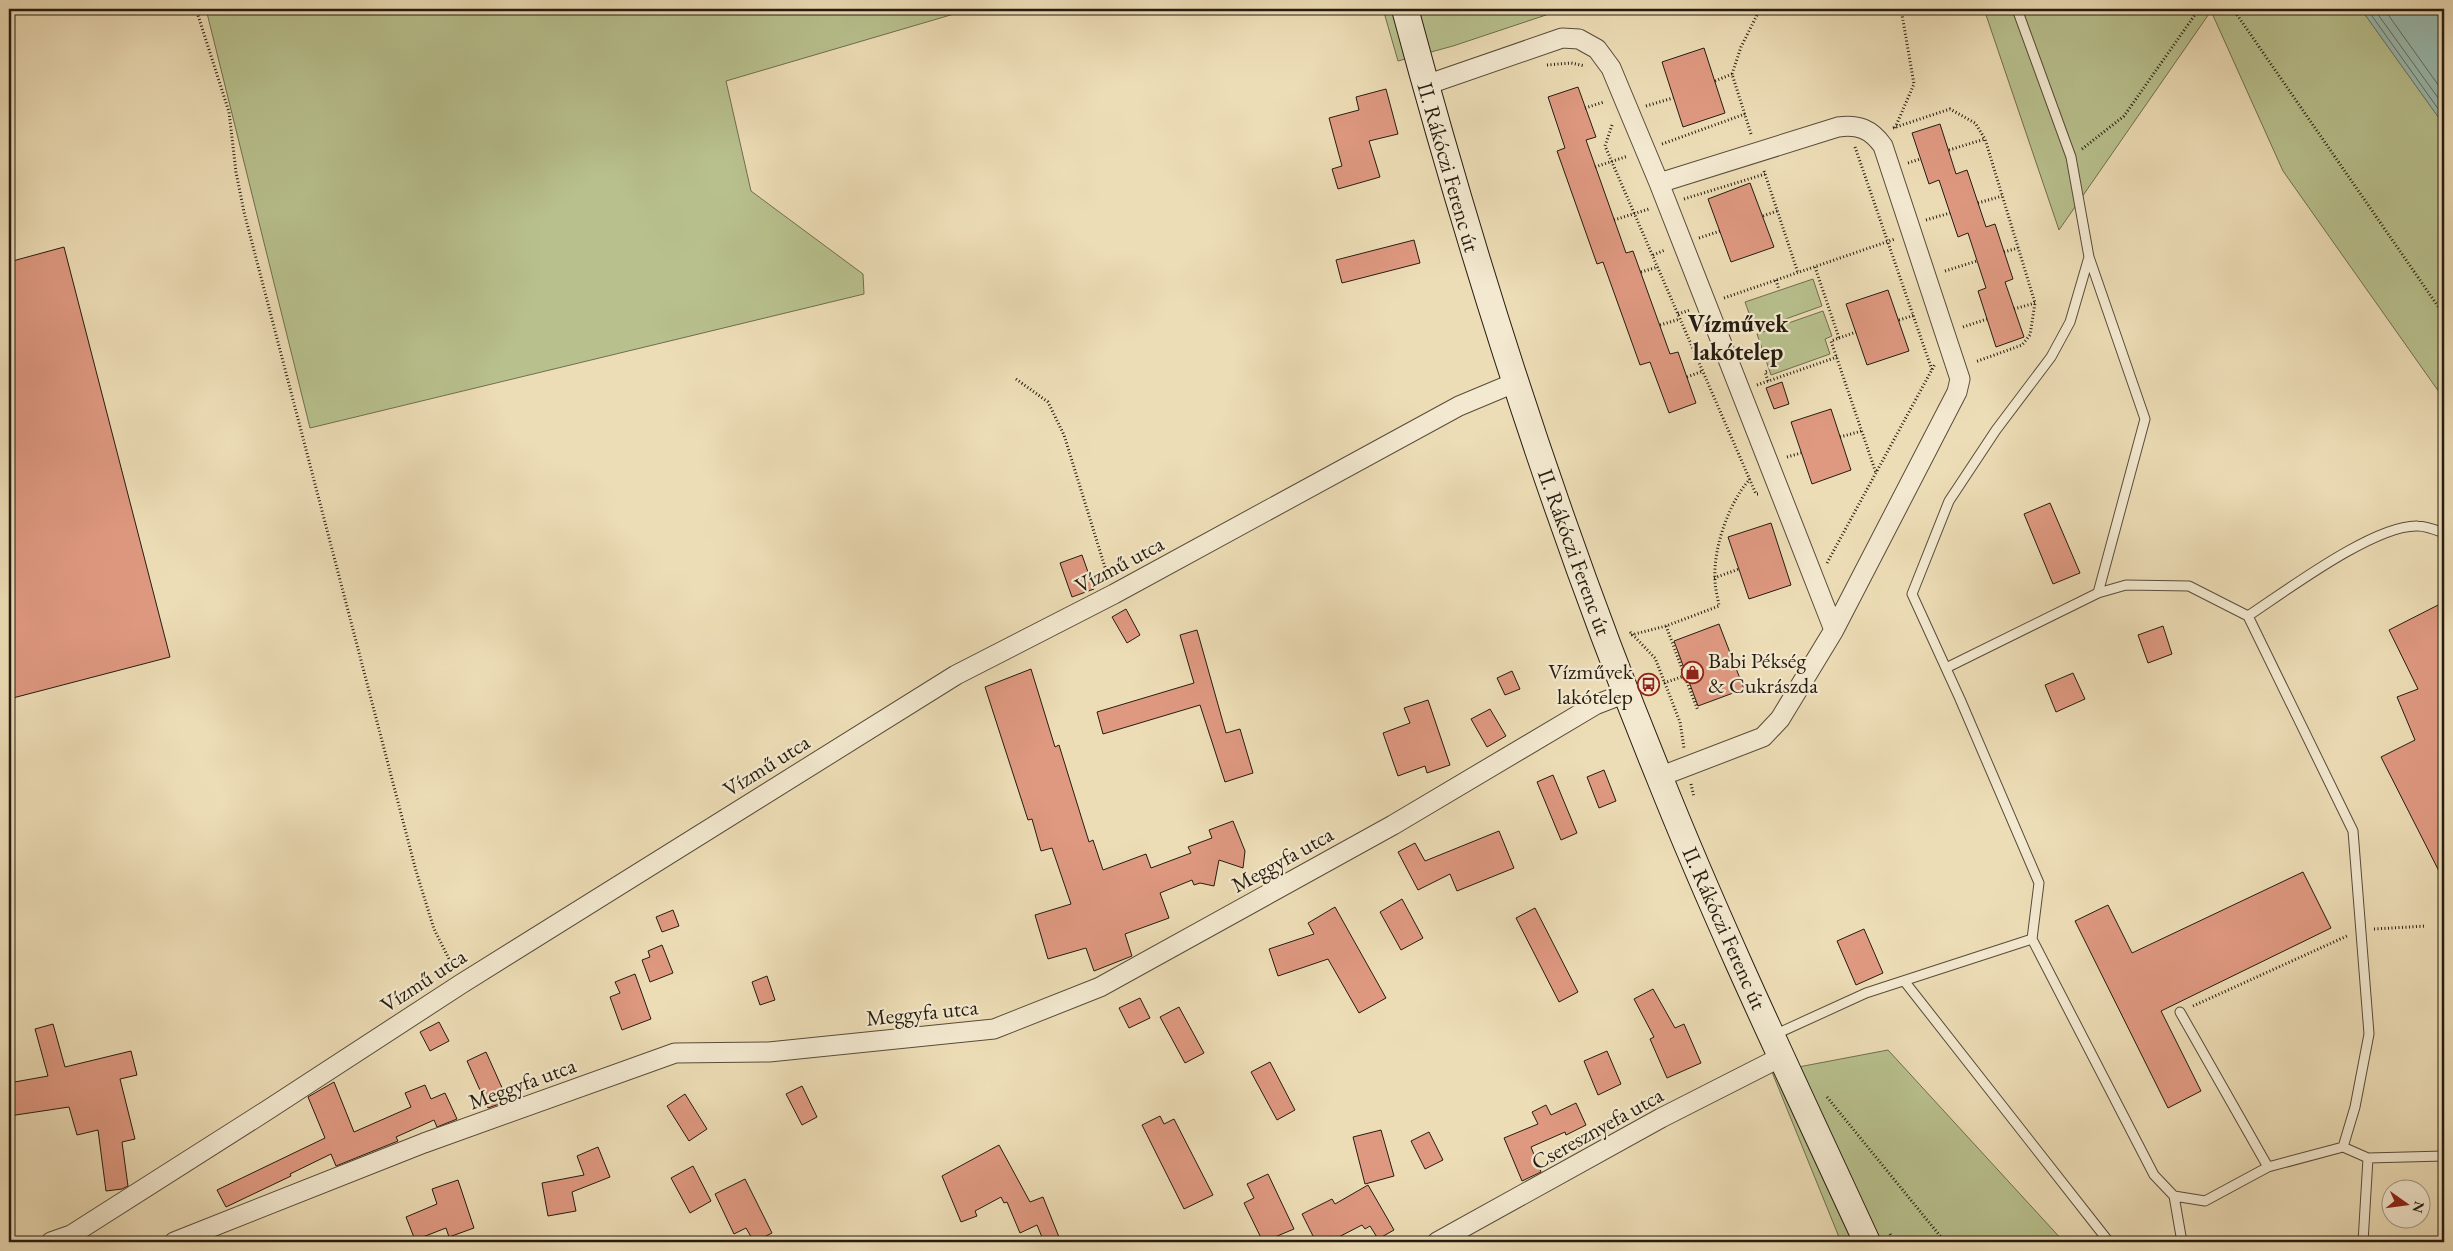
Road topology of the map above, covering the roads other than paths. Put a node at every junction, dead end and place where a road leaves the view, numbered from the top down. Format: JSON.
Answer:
{"nodes":[{"id":1,"x":1405,"y":9,"type":"edge"},
{"id":2,"x":2017,"y":9,"type":"edge"},
{"id":3,"x":1426,"y":85,"type":"junction"},
{"id":4,"x":1659,"y":183,"type":"junction"},
{"id":5,"x":2089,"y":257,"type":"junction"},
{"id":6,"x":1514,"y":383,"type":"junction"},
{"id":7,"x":2444,"y":532,"type":"edge"},
{"id":8,"x":2098,"y":593,"type":"junction"},
{"id":9,"x":2248,"y":616,"type":"junction"},
{"id":10,"x":1834,"y":630,"type":"junction"},
{"id":11,"x":1946,"y":668,"type":"junction"},
{"id":12,"x":1626,"y":693,"type":"junction"},
{"id":13,"x":1659,"y":777,"type":"junction"},
{"id":14,"x":2032,"y":939,"type":"junction"},
{"id":15,"x":1905,"y":982,"type":"junction"},
{"id":16,"x":2180,"y":1012,"type":"road end"},
{"id":17,"x":1777,"y":1047,"type":"junction"},
{"id":18,"x":2343,"y":1147,"type":"junction"},
{"id":19,"x":2444,"y":1156,"type":"edge"},
{"id":20,"x":2368,"y":1158,"type":"junction"},
{"id":21,"x":2268,"y":1167,"type":"junction"},
{"id":22,"x":2174,"y":1196,"type":"junction"},
{"id":23,"x":73,"y":1238,"type":"edge"},
{"id":24,"x":51,"y":1242,"type":"edge"},
{"id":25,"x":174,"y":1242,"type":"edge"},
{"id":26,"x":1437,"y":1242,"type":"edge"},
{"id":27,"x":1867,"y":1242,"type":"edge"},
{"id":28,"x":2109,"y":1242,"type":"edge"},
{"id":29,"x":2182,"y":1242,"type":"edge"},
{"id":30,"x":2364,"y":1242,"type":"edge"}],
"edges":[{"from":1,"to":3,"type":"main road","name":"II. Rákóczi Ferenc út"},
{"from":2,"to":5,"type":"lane"},
{"from":3,"to":4,"type":"street"},
{"from":3,"to":6,"type":"main road","name":"II. Rákóczi Ferenc út"},
{"from":4,"to":10,"type":"street"},
{"from":4,"to":10,"type":"street"},
{"from":5,"to":8,"type":"lane"},
{"from":5,"to":11,"type":"lane"},
{"from":6,"to":12,"type":"main road","name":"II. Rákóczi Ferenc út"},
{"from":6,"to":23,"type":"street","name":"Vízmű utca"},
{"from":7,"to":9,"type":"lane"},
{"from":8,"to":9,"type":"lane"},
{"from":8,"to":11,"type":"lane"},
{"from":9,"to":18,"type":"lane"},
{"from":10,"to":13,"type":"street"},
{"from":11,"to":14,"type":"lane"},
{"from":12,"to":13,"type":"main road","name":"II. Rákóczi Ferenc út"},
{"from":12,"to":25,"type":"street","name":"Meggyfa utca"},
{"from":13,"to":17,"type":"main road","name":"II. Rákóczi Ferenc út"},
{"from":14,"to":15,"type":"lane"},
{"from":14,"to":22,"type":"lane"},
{"from":15,"to":17,"type":"lane"},
{"from":15,"to":28,"type":"lane"},
{"from":16,"to":21,"type":"lane"},
{"from":17,"to":26,"type":"street","name":"Cseresznyefa utca"},
{"from":17,"to":27,"type":"main road","name":"II. Rákóczi Ferenc út"},
{"from":18,"to":20,"type":"lane"},
{"from":18,"to":21,"type":"lane"},
{"from":19,"to":20,"type":"lane"},
{"from":20,"to":30,"type":"lane"},
{"from":21,"to":22,"type":"lane"},
{"from":22,"to":29,"type":"lane"},
{"from":23,"to":24,"type":"street"}]}
